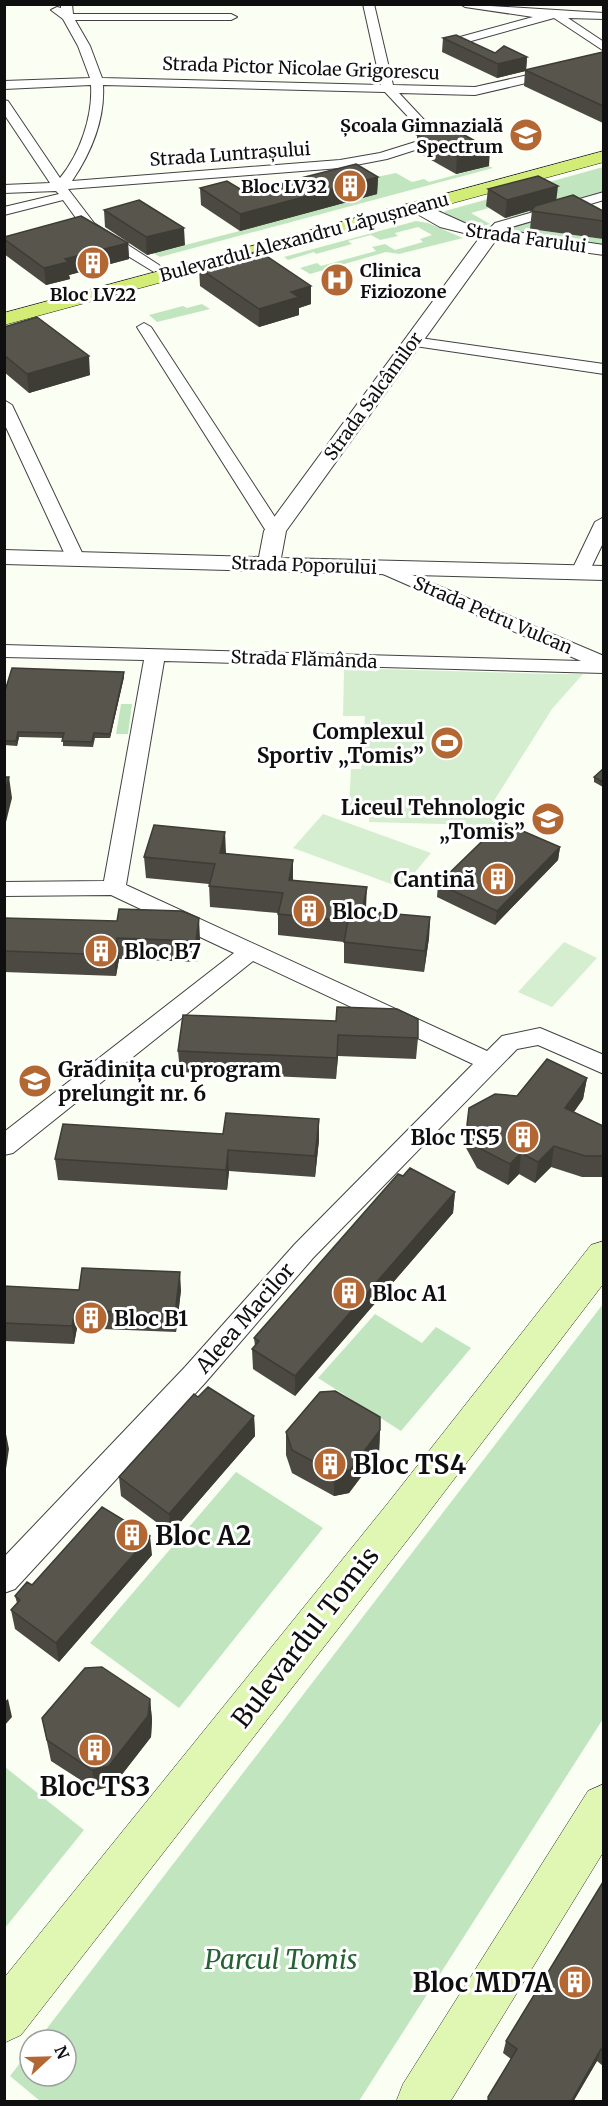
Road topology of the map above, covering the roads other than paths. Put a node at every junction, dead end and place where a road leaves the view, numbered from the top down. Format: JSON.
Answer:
{"nodes":[{"id":1,"x":50,"y":4,"type":"edge"},
{"id":2,"x":368,"y":4,"type":"edge"},
{"id":3,"x":465,"y":4,"type":"edge"},
{"id":4,"x":515,"y":4,"type":"edge"},
{"id":5,"x":539,"y":4,"type":"edge"},
{"id":6,"x":67,"y":10,"type":"edge"},
{"id":7,"x":555,"y":14,"type":"junction"},
{"id":8,"x":603,"y":16,"type":"edge"},
{"id":9,"x":231,"y":17,"type":"dead end"},
{"id":10,"x":603,"y":48,"type":"edge"},
{"id":11,"x":485,"y":56,"type":"edge"},
{"id":12,"x":603,"y":61,"type":"edge"},
{"id":13,"x":97,"y":81,"type":"junction"},
{"id":14,"x":4,"y":85,"type":"edge"},
{"id":15,"x":388,"y":88,"type":"junction"},
{"id":16,"x":4,"y":104,"type":"edge"},
{"id":17,"x":4,"y":134,"type":"edge"},
{"id":18,"x":24,"y":134,"type":"junction"},
{"id":19,"x":603,"y":147,"type":"edge"},
{"id":20,"x":603,"y":156,"type":"edge"},
{"id":21,"x":4,"y":189,"type":"edge"},
{"id":22,"x":62,"y":191,"type":"junction"},
{"id":23,"x":603,"y":196,"type":"edge"},
{"id":24,"x":418,"y":207,"type":"junction"},
{"id":25,"x":4,"y":212,"type":"edge"},
{"id":26,"x":491,"y":234,"type":"junction"},
{"id":27,"x":603,"y":250,"type":"edge"},
{"id":28,"x":154,"y":268,"type":"junction"},
{"id":29,"x":4,"y":309,"type":"edge"},
{"id":30,"x":4,"y":319,"type":"edge"},
{"id":31,"x":144,"y":327,"type":"dead end"},
{"id":32,"x":413,"y":342,"type":"junction"},
{"id":33,"x":603,"y":369,"type":"edge"},
{"id":34,"x":4,"y":405,"type":"edge"},
{"id":35,"x":603,"y":522,"type":"edge"},
{"id":36,"x":275,"y":531,"type":"junction"},
{"id":37,"x":4,"y":557,"type":"edge"},
{"id":38,"x":76,"y":559,"type":"junction"},
{"id":39,"x":269,"y":564,"type":"junction"},
{"id":40,"x":382,"y":567,"type":"junction"},
{"id":41,"x":580,"y":572,"type":"junction"},
{"id":42,"x":603,"y":573,"type":"edge"},
{"id":43,"x":4,"y":651,"type":"edge"},
{"id":44,"x":155,"y":655,"type":"junction"},
{"id":45,"x":603,"y":665,"type":"edge"},
{"id":46,"x":114,"y":888,"type":"junction"},
{"id":47,"x":4,"y":889,"type":"edge"},
{"id":48,"x":252,"y":950,"type":"junction"},
{"id":49,"x":490,"y":1062,"type":"junction"},
{"id":50,"x":603,"y":1065,"type":"edge"},
{"id":51,"x":4,"y":1146,"type":"edge"},
{"id":52,"x":603,"y":1255,"type":"edge"},
{"id":53,"x":4,"y":1579,"type":"edge"},
{"id":54,"x":603,"y":1807,"type":"edge"},
{"id":55,"x":4,"y":2018,"type":"edge"},
{"id":56,"x":420,"y":2102,"type":"edge"}],
"edges":[{"from":1,"to":6,"type":"street"},
{"from":2,"to":15,"type":"street"},
{"from":3,"to":7,"type":"street"},
{"from":4,"to":7,"type":"street"},
{"from":5,"to":7,"type":"street"},
{"from":6,"to":9,"type":"street"},
{"from":6,"to":13,"type":"street"},
{"from":7,"to":8,"type":"street"},
{"from":7,"to":10,"type":"street"},
{"from":7,"to":11,"type":"street"},
{"from":12,"to":15,"type":"street","name":"Strada Pictor Nicolae Grigorescu"},
{"from":13,"to":14,"type":"street","name":"Strada Pictor Nicolae Grigorescu"},
{"from":13,"to":15,"type":"street","name":"Strada Pictor Nicolae Grigorescu"},
{"from":13,"to":22,"type":"street"},
{"from":15,"to":22,"type":"street","name":"Strada Luntrașului"},
{"from":16,"to":18,"type":"street"},
{"from":17,"to":18,"type":"street"},
{"from":18,"to":22,"type":"street"},
{"from":19,"to":28,"type":"main road","name":"Bulevardul Alexandru Lăpușneanu"},
{"from":20,"to":24,"type":"main road","name":"Bulevardul Alexandru Lăpușneanu"},
{"from":21,"to":22,"type":"street"},
{"from":22,"to":25,"type":"street"},
{"from":22,"to":28,"type":"street"},
{"from":23,"to":26,"type":"street"},
{"from":24,"to":26,"type":"street","name":"Strada Farului"},
{"from":24,"to":30,"type":"main road","name":"Bulevardul Alexandru Lăpușneanu"},
{"from":26,"to":27,"type":"street","name":"Strada Farului"},
{"from":26,"to":32,"type":"street","name":"Strada Salcâmilor"},
{"from":28,"to":29,"type":"main road","name":"Bulevardul Alexandru Lăpușneanu"},
{"from":31,"to":36,"type":"street"},
{"from":32,"to":33,"type":"street"},
{"from":32,"to":36,"type":"street","name":"Strada Salcâmilor"},
{"from":34,"to":38,"type":"street"},
{"from":35,"to":41,"type":"street"},
{"from":36,"to":39,"type":"street","name":"Strada Salcâmilor"},
{"from":37,"to":38,"type":"street","name":"Strada Poporului"},
{"from":38,"to":39,"type":"street","name":"Strada Poporului"},
{"from":39,"to":40,"type":"street","name":"Strada Poporului"},
{"from":40,"to":41,"type":"street","name":"Strada Poporului"},
{"from":40,"to":45,"type":"street","name":"Strada Petru Vulcan"},
{"from":41,"to":42,"type":"street","name":"Strada Poporului"},
{"from":43,"to":44,"type":"street","name":"Strada Flămânda"},
{"from":44,"to":45,"type":"street","name":"Strada Flămânda"},
{"from":44,"to":46,"type":"street"},
{"from":46,"to":47,"type":"street"},
{"from":46,"to":48,"type":"street"},
{"from":48,"to":49,"type":"street"},
{"from":48,"to":51,"type":"street"},
{"from":49,"to":50,"type":"street","name":"Aleea Macilor"},
{"from":49,"to":53,"type":"street","name":"Aleea Macilor"},
{"from":52,"to":55,"type":"main road","name":"Bulevardul Tomis"},
{"from":54,"to":56,"type":"main road"}]}
